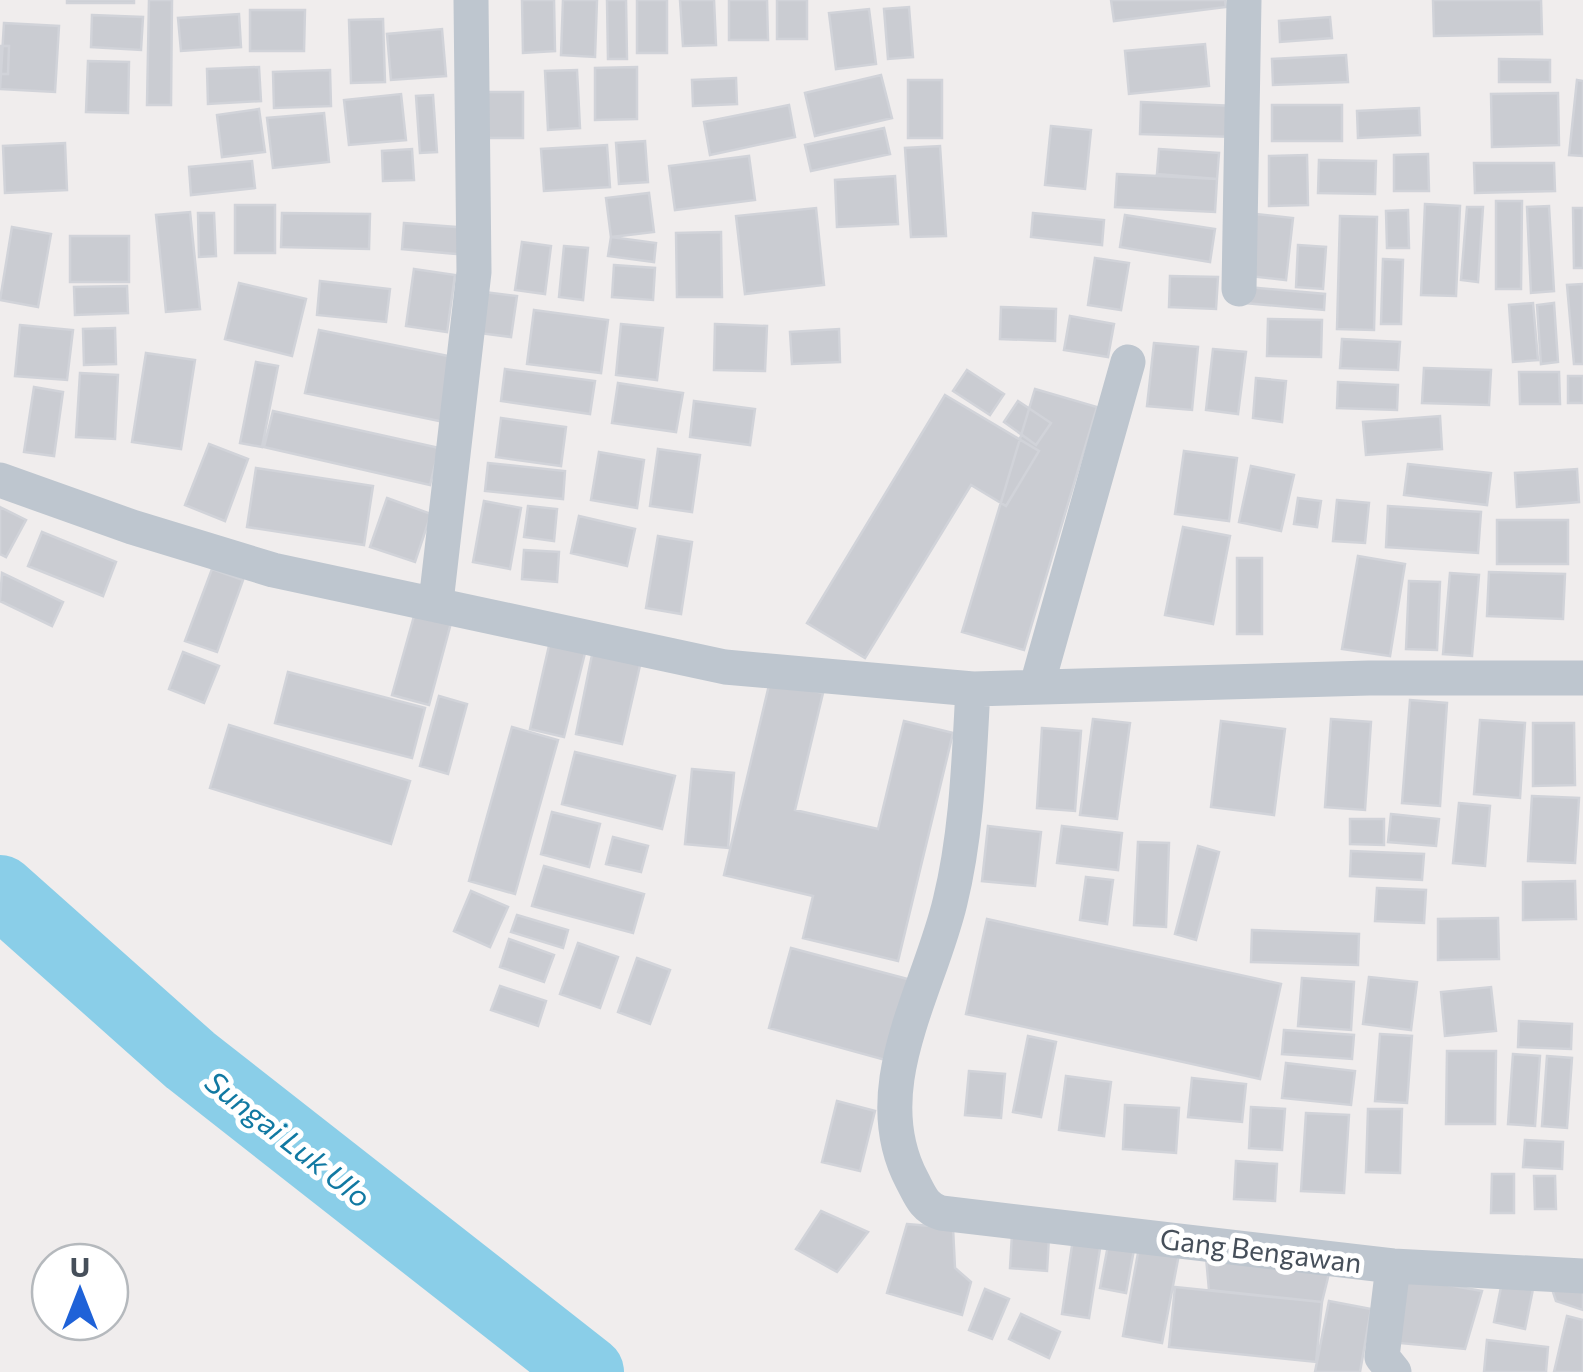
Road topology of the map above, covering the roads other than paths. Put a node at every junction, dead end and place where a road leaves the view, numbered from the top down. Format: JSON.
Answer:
{"nodes":[{"id":1,"x":470,"y":0,"type":"edge"},
{"id":2,"x":1244,"y":0,"type":"edge"},
{"id":3,"x":1239,"y":289,"type":"dead end"},
{"id":4,"x":1128,"y":362,"type":"dead end"},
{"id":5,"x":0,"y":480,"type":"edge"},
{"id":6,"x":436,"y":602,"type":"junction"},
{"id":7,"x":1583,"y":678,"type":"edge"},
{"id":8,"x":1038,"y":684,"type":"junction"},
{"id":9,"x":973,"y":689,"type":"junction"},
{"id":10,"x":1393,"y":1266,"type":"junction"},
{"id":11,"x":1583,"y":1276,"type":"edge"},
{"id":12,"x":1394,"y":1372,"type":"edge"}],
"edges":[{"from":1,"to":6,"type":"street"},
{"from":2,"to":3,"type":"street"},
{"from":4,"to":8,"type":"street"},
{"from":5,"to":6,"type":"street"},
{"from":6,"to":9,"type":"street"},
{"from":7,"to":8,"type":"street"},
{"from":8,"to":9,"type":"street"},
{"from":9,"to":10,"type":"street","name":"Gang Bengawan"},
{"from":10,"to":11,"type":"street","name":"Gang Bengawan"},
{"from":10,"to":12,"type":"street"}]}
